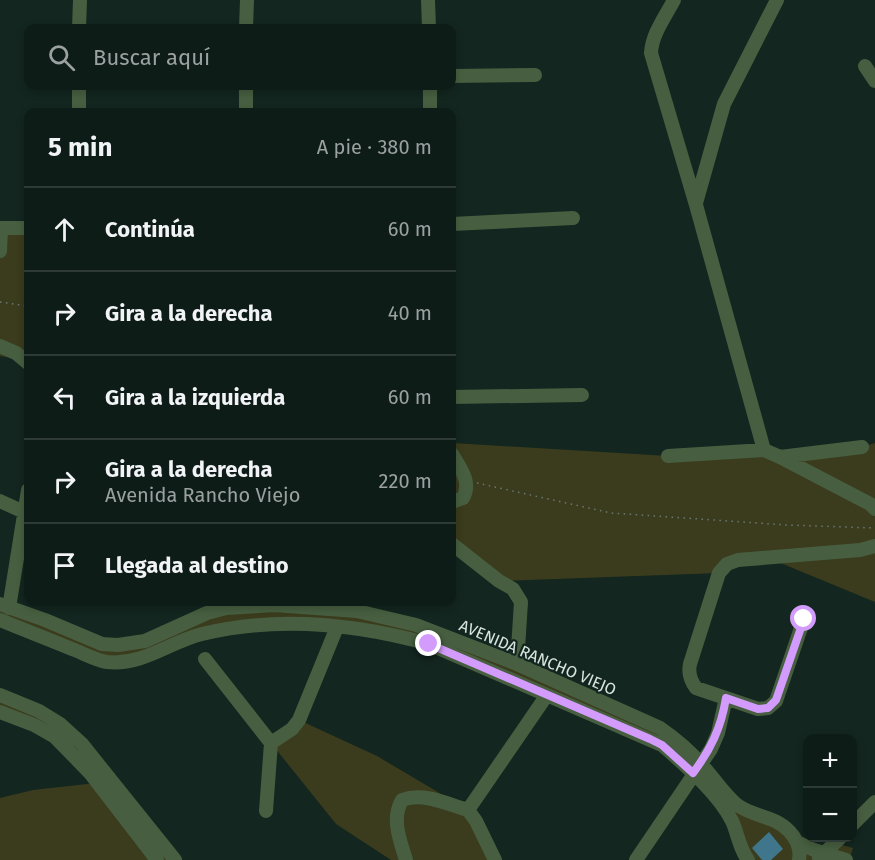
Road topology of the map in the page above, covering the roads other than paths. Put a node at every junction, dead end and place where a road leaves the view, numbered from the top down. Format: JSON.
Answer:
{"nodes":[{"id":1,"x":80,"y":0,"type":"edge"},
{"id":2,"x":247,"y":0,"type":"edge"},
{"id":3,"x":428,"y":0,"type":"edge"},
{"id":4,"x":674,"y":0,"type":"edge"},
{"id":5,"x":777,"y":0,"type":"edge"},
{"id":6,"x":80,"y":24,"type":"edge"},
{"id":7,"x":246,"y":24,"type":"edge"},
{"id":8,"x":429,"y":24,"type":"edge"},
{"id":9,"x":865,"y":66,"type":"dead end"},
{"id":10,"x":535,"y":75,"type":"dead end"},
{"id":11,"x":456,"y":76,"type":"edge"},
{"id":12,"x":875,"y":81,"type":"edge"},
{"id":13,"x":79,"y":90,"type":"edge"},
{"id":14,"x":246,"y":90,"type":"edge"},
{"id":15,"x":430,"y":90,"type":"edge"},
{"id":16,"x":79,"y":108,"type":"edge"},
{"id":17,"x":246,"y":108,"type":"edge"},
{"id":18,"x":430,"y":108,"type":"edge"},
{"id":19,"x":696,"y":205,"type":"junction"},
{"id":20,"x":573,"y":218,"type":"dead end"},
{"id":21,"x":456,"y":224,"type":"edge"},
{"id":22,"x":0,"y":228,"type":"edge"},
{"id":23,"x":24,"y":228,"type":"edge"},
{"id":24,"x":0,"y":251,"type":"edge"},
{"id":25,"x":0,"y":346,"type":"edge"},
{"id":26,"x":24,"y":360,"type":"edge"},
{"id":27,"x":582,"y":395,"type":"dead end"},
{"id":28,"x":456,"y":397,"type":"edge"},
{"id":29,"x":862,"y":447,"type":"dead end"},
{"id":30,"x":764,"y":450,"type":"junction"},
{"id":31,"x":668,"y":456,"type":"dead end"},
{"id":32,"x":780,"y":457,"type":"junction"},
{"id":33,"x":456,"y":462,"type":"edge"},
{"id":34,"x":0,"y":501,"type":"edge"},
{"id":35,"x":456,"y":501,"type":"edge"},
{"id":36,"x":875,"y":509,"type":"edge"},
{"id":37,"x":24,"y":512,"type":"joint"},
{"id":38,"x":875,"y":546,"type":"edge"},
{"id":39,"x":456,"y":547,"type":"edge"},
{"id":40,"x":4,"y":606,"type":"edge"},
{"id":41,"x":234,"y":606,"type":"edge"},
{"id":42,"x":284,"y":606,"type":"edge"},
{"id":43,"x":226,"y":608,"type":"junction"},
{"id":44,"x":804,"y":619,"type":"dead end"},
{"id":45,"x":0,"y":620,"type":"edge"},
{"id":46,"x":45,"y":620,"type":"junction"},
{"id":47,"x":230,"y":627,"type":"junction"},
{"id":48,"x":336,"y":627,"type":"junction"},
{"id":49,"x":38,"y":635,"type":"junction"},
{"id":50,"x":493,"y":654,"type":"junction"},
{"id":51,"x":205,"y":659,"type":"dead end"},
{"id":52,"x":517,"y":664,"type":"junction"},
{"id":53,"x":488,"y":669,"type":"junction"},
{"id":54,"x":569,"y":687,"type":"junction"},
{"id":55,"x":0,"y":695,"type":"edge"},
{"id":56,"x":547,"y":695,"type":"junction"},
{"id":57,"x":726,"y":698,"type":"junction"},
{"id":58,"x":563,"y":702,"type":"junction"},
{"id":59,"x":0,"y":712,"type":"edge"},
{"id":60,"x":271,"y":743,"type":"junction"},
{"id":61,"x":697,"y":768,"type":"junction"},
{"id":62,"x":875,"y":802,"type":"edge"},
{"id":63,"x":468,"y":810,"type":"junction"},
{"id":64,"x":266,"y":811,"type":"dead end"},
{"id":65,"x":764,"y":816,"type":"junction"},
{"id":66,"x":857,"y":820,"type":"edge"},
{"id":67,"x":797,"y":842,"type":"junction"},
{"id":68,"x":835,"y":842,"type":"edge"},
{"id":69,"x":738,"y":843,"type":"junction"},
{"id":70,"x":821,"y":856,"type":"edge"},
{"id":71,"x":157,"y":860,"type":"edge"},
{"id":72,"x":175,"y":860,"type":"edge"},
{"id":73,"x":406,"y":860,"type":"edge"},
{"id":74,"x":495,"y":860,"type":"edge"},
{"id":75,"x":636,"y":860,"type":"edge"},
{"id":76,"x":748,"y":860,"type":"edge"},
{"id":77,"x":799,"y":860,"type":"edge"},
{"id":78,"x":846,"y":860,"type":"edge"}],
"edges":[{"from":1,"to":6,"type":"street"},
{"from":2,"to":7,"type":"street"},
{"from":3,"to":8,"type":"street"},
{"from":4,"to":19,"type":"street"},
{"from":5,"to":19,"type":"street"},
{"from":9,"to":12,"type":"street"},
{"from":10,"to":11,"type":"street"},
{"from":13,"to":16,"type":"street"},
{"from":14,"to":17,"type":"street"},
{"from":15,"to":18,"type":"street"},
{"from":19,"to":30,"type":"street"},
{"from":20,"to":21,"type":"street"},
{"from":22,"to":23,"type":"street"},
{"from":22,"to":24,"type":"street"},
{"from":25,"to":26,"type":"street"},
{"from":27,"to":28,"type":"street"},
{"from":29,"to":32,"type":"street"},
{"from":30,"to":31,"type":"street"},
{"from":30,"to":32,"type":"street"},
{"from":32,"to":36,"type":"street"},
{"from":33,"to":35,"type":"street"},
{"from":34,"to":37,"type":"street"},
{"from":37,"to":40,"type":"street"},
{"from":38,"to":57,"type":"street"},
{"from":39,"to":52,"type":"street"},
{"from":40,"to":46,"type":"street","name":"AVENIDA RANCHO VIEJO"},
{"from":41,"to":43,"type":"street","name":"AVENIDA RANCHO VIEJO"},
{"from":42,"to":50,"type":"street","name":"AVENIDA RANCHO VIEJO"},
{"from":43,"to":46,"type":"street","name":"AVENIDA RANCHO VIEJO"},
{"from":43,"to":47,"type":"street"},
{"from":44,"to":57,"type":"street"},
{"from":45,"to":49,"type":"street","name":"AVENIDA RANCHO VIEJO"},
{"from":46,"to":49,"type":"street"},
{"from":47,"to":48,"type":"street","name":"AVENIDA RANCHO VIEJO"},
{"from":47,"to":49,"type":"street","name":"AVENIDA RANCHO VIEJO"},
{"from":48,"to":53,"type":"street","name":"AVENIDA RANCHO VIEJO"},
{"from":48,"to":60,"type":"street"},
{"from":50,"to":52,"type":"street","name":"AVENIDA RANCHO VIEJO"},
{"from":50,"to":53,"type":"street"},
{"from":51,"to":60,"type":"street"},
{"from":52,"to":54,"type":"street","name":"AVENIDA RANCHO VIEJO"},
{"from":53,"to":56,"type":"street","name":"AVENIDA RANCHO VIEJO"},
{"from":54,"to":58,"type":"street"},
{"from":54,"to":61,"type":"street","name":"AVENIDA RANCHO VIEJO"},
{"from":55,"to":72,"type":"street"},
{"from":56,"to":58,"type":"street","name":"AVENIDA RANCHO VIEJO"},
{"from":56,"to":63,"type":"street"},
{"from":57,"to":61,"type":"street"},
{"from":58,"to":61,"type":"street","name":"AVENIDA RANCHO VIEJO"},
{"from":59,"to":71,"type":"street"},
{"from":60,"to":64,"type":"street"},
{"from":61,"to":65,"type":"street","name":"AVENIDA RANCHO VIEJO"},
{"from":61,"to":69,"type":"street","name":"AVENIDA RANCHO VIEJO"},
{"from":61,"to":75,"type":"street"},
{"from":62,"to":66,"type":"street"},
{"from":63,"to":73,"type":"street"},
{"from":63,"to":74,"type":"street"},
{"from":65,"to":67,"type":"street","name":"AVENIDA RANCHO VIEJO"},
{"from":65,"to":69,"type":"street"},
{"from":67,"to":70,"type":"street"},
{"from":67,"to":77,"type":"street"},
{"from":68,"to":70,"type":"street"},
{"from":69,"to":76,"type":"street","name":"AVENIDA RANCHO VIEJO"},
{"from":70,"to":78,"type":"street"}]}
